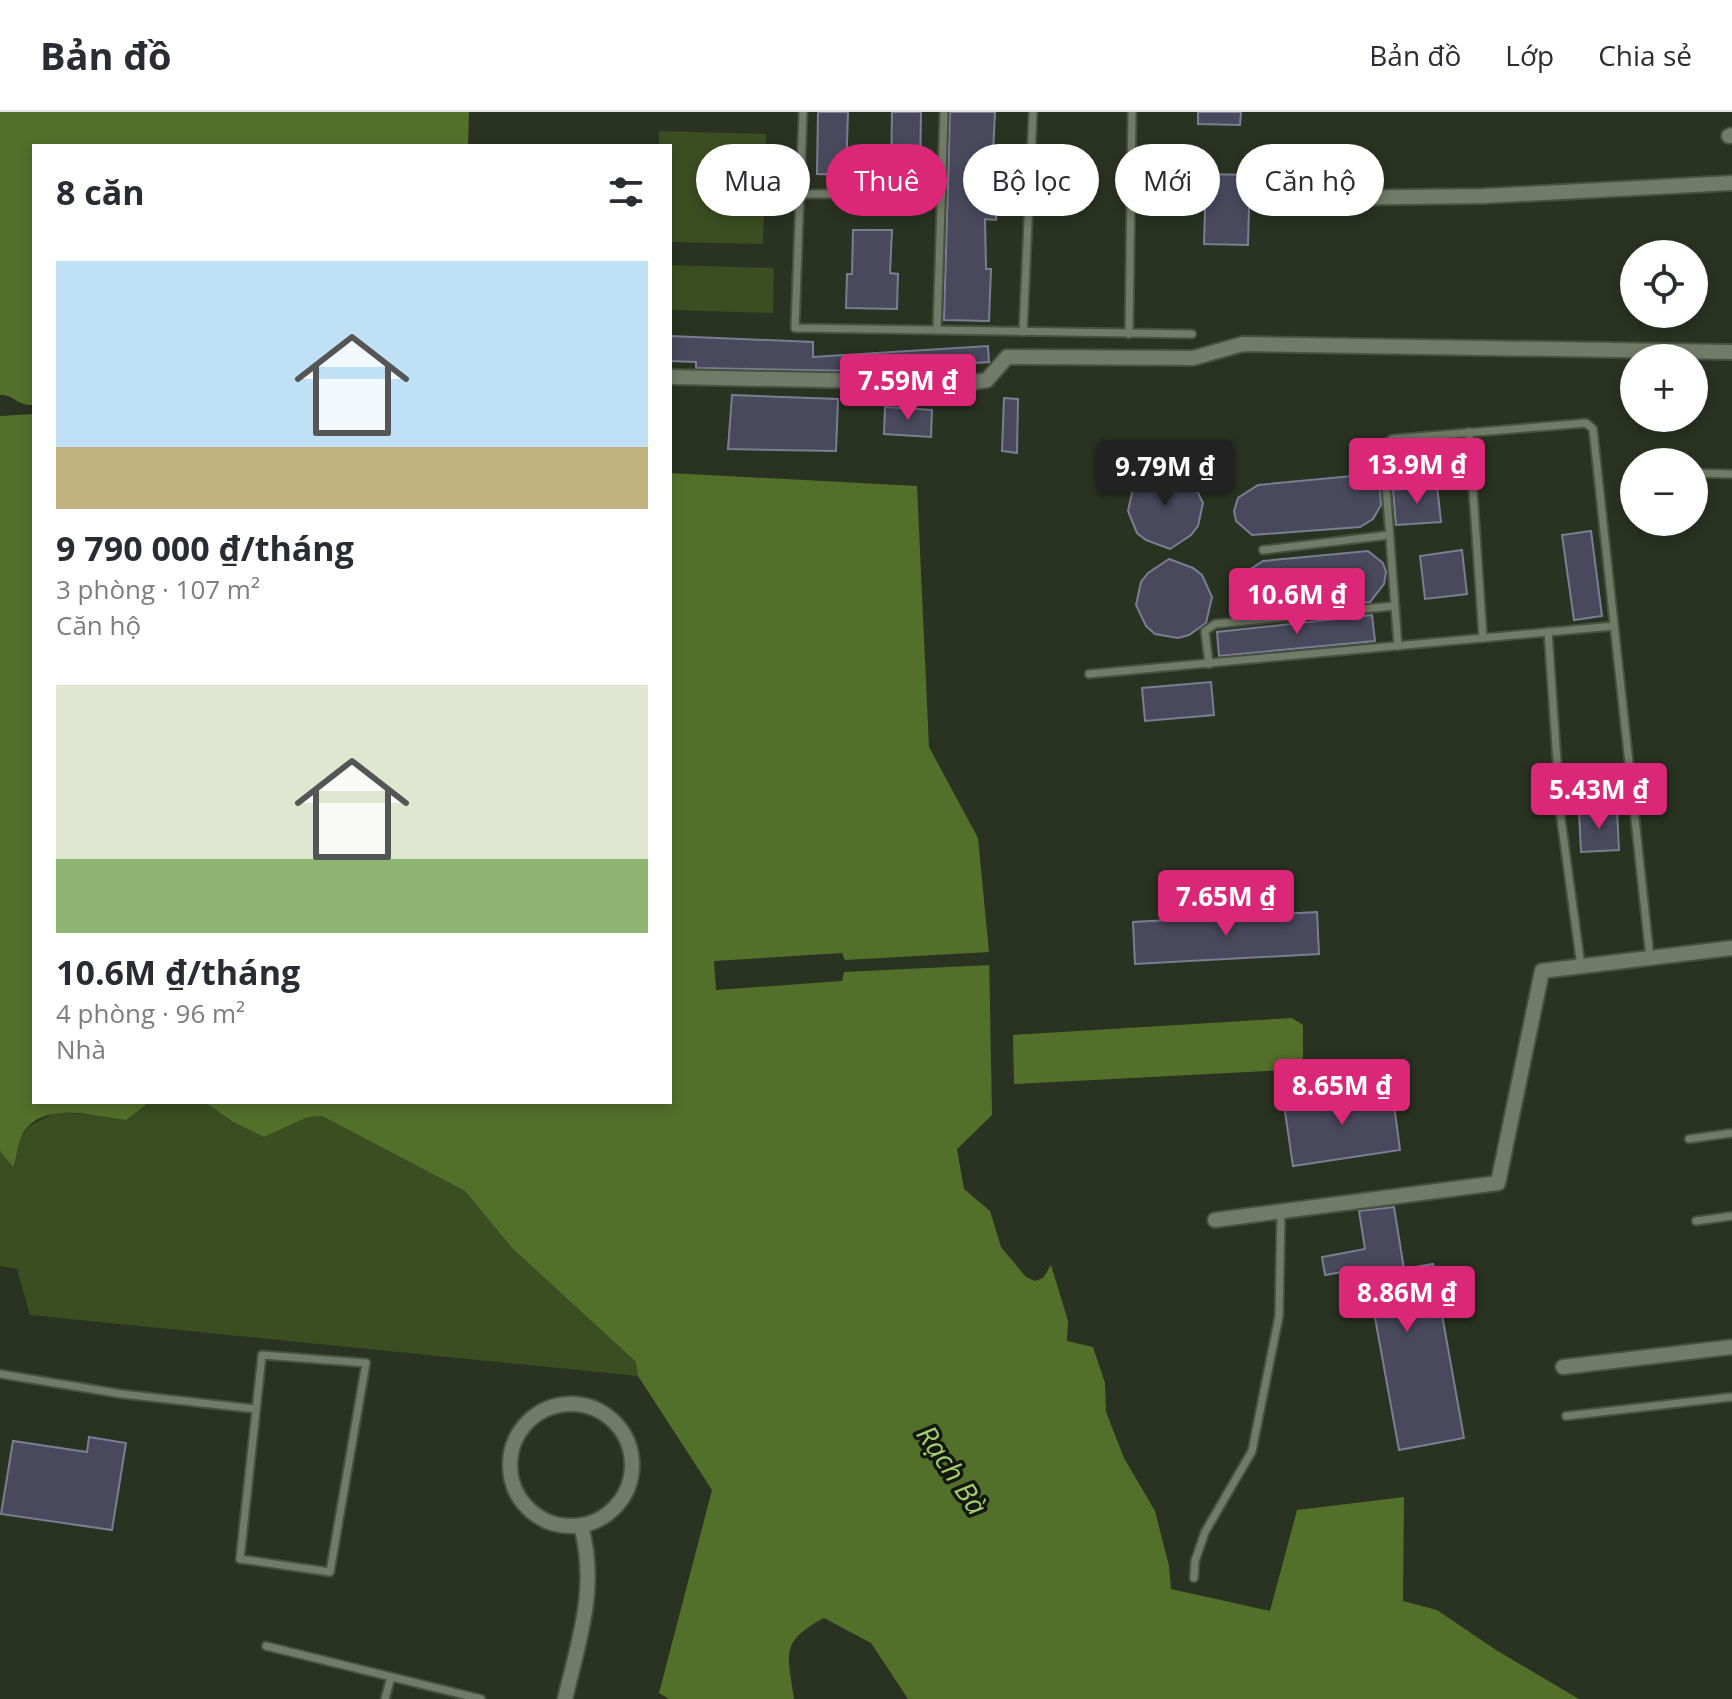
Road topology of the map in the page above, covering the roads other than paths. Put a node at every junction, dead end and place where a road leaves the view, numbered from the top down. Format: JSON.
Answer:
{"nodes":[{"id":1,"x":803,"y":112,"type":"edge"},
{"id":2,"x":944,"y":112,"type":"edge"},
{"id":3,"x":1033,"y":112,"type":"edge"},
{"id":4,"x":1132,"y":112,"type":"edge"},
{"id":5,"x":802,"y":144,"type":"edge"},
{"id":6,"x":943,"y":144,"type":"edge"},
{"id":7,"x":1732,"y":183,"type":"edge"},
{"id":8,"x":1384,"y":197,"type":"edge"},
{"id":9,"x":799,"y":216,"type":"edge"},
{"id":10,"x":941,"y":216,"type":"edge"},
{"id":11,"x":937,"y":330,"type":"junction"},
{"id":12,"x":1023,"y":332,"type":"junction"},
{"id":13,"x":1129,"y":334,"type":"junction"},
{"id":14,"x":1192,"y":334,"type":"dead end"},
{"id":15,"x":1732,"y":352,"type":"edge"},
{"id":16,"x":672,"y":377,"type":"edge"},
{"id":17,"x":1469,"y":432,"type":"junction"},
{"id":18,"x":1708,"y":473,"type":"edge"},
{"id":19,"x":1732,"y":474,"type":"edge"},
{"id":20,"x":1389,"y":535,"type":"junction"},
{"id":21,"x":1263,"y":550,"type":"dead end"},
{"id":22,"x":1394,"y":606,"type":"junction"},
{"id":23,"x":1614,"y":626,"type":"junction"},
{"id":24,"x":1548,"y":632,"type":"junction"},
{"id":25,"x":1483,"y":638,"type":"junction"},
{"id":26,"x":1398,"y":646,"type":"junction"},
{"id":27,"x":1209,"y":664,"type":"junction"},
{"id":28,"x":1089,"y":674,"type":"dead end"},
{"id":29,"x":1732,"y":948,"type":"edge"},
{"id":30,"x":1650,"y":958,"type":"junction"},
{"id":31,"x":1581,"y":966,"type":"junction"},
{"id":32,"x":1732,"y":1133,"type":"edge"},
{"id":33,"x":1689,"y":1139,"type":"dead end"},
{"id":34,"x":1281,"y":1210,"type":"junction"},
{"id":35,"x":1732,"y":1216,"type":"edge"},
{"id":36,"x":1215,"y":1220,"type":"dead end"},
{"id":37,"x":1696,"y":1221,"type":"dead end"},
{"id":38,"x":1732,"y":1347,"type":"edge"},
{"id":39,"x":1563,"y":1367,"type":"dead end"},
{"id":40,"x":0,"y":1374,"type":"edge"},
{"id":41,"x":1732,"y":1397,"type":"edge"},
{"id":42,"x":256,"y":1409,"type":"junction"},
{"id":43,"x":1566,"y":1416,"type":"dead end"},
{"id":44,"x":581,"y":1526,"type":"junction"},
{"id":45,"x":1194,"y":1578,"type":"dead end"},
{"id":46,"x":266,"y":1646,"type":"dead end"},
{"id":47,"x":391,"y":1677,"type":"junction"},
{"id":48,"x":385,"y":1699,"type":"edge"},
{"id":49,"x":481,"y":1699,"type":"edge"},
{"id":50,"x":565,"y":1699,"type":"edge"}],
"edges":[{"from":1,"to":5,"type":"lane"},
{"from":2,"to":6,"type":"lane"},
{"from":3,"to":12,"type":"lane"},
{"from":4,"to":13,"type":"lane"},
{"from":7,"to":8,"type":"street"},
{"from":9,"to":11,"type":"lane"},
{"from":10,"to":11,"type":"lane"},
{"from":11,"to":12,"type":"lane"},
{"from":12,"to":13,"type":"lane"},
{"from":13,"to":14,"type":"lane"},
{"from":15,"to":16,"type":"street"},
{"from":17,"to":20,"type":"lane"},
{"from":17,"to":23,"type":"lane"},
{"from":17,"to":25,"type":"lane"},
{"from":18,"to":19,"type":"lane"},
{"from":20,"to":21,"type":"lane"},
{"from":20,"to":22,"type":"lane"},
{"from":22,"to":26,"type":"lane"},
{"from":22,"to":27,"type":"lane"},
{"from":23,"to":24,"type":"lane"},
{"from":23,"to":30,"type":"lane"},
{"from":24,"to":25,"type":"lane"},
{"from":24,"to":31,"type":"lane"},
{"from":25,"to":26,"type":"lane"},
{"from":26,"to":27,"type":"lane"},
{"from":27,"to":28,"type":"lane"},
{"from":29,"to":30,"type":"street"},
{"from":30,"to":31,"type":"street"},
{"from":31,"to":34,"type":"street"},
{"from":32,"to":33,"type":"lane"},
{"from":34,"to":36,"type":"street"},
{"from":34,"to":45,"type":"lane"},
{"from":35,"to":37,"type":"lane"},
{"from":38,"to":39,"type":"street"},
{"from":40,"to":42,"type":"lane"},
{"from":41,"to":43,"type":"lane"},
{"from":42,"to":42,"type":"lane"},
{"from":44,"to":44,"type":"street"},
{"from":44,"to":50,"type":"street"},
{"from":46,"to":47,"type":"lane"},
{"from":47,"to":48,"type":"lane"},
{"from":47,"to":49,"type":"lane"}]}
